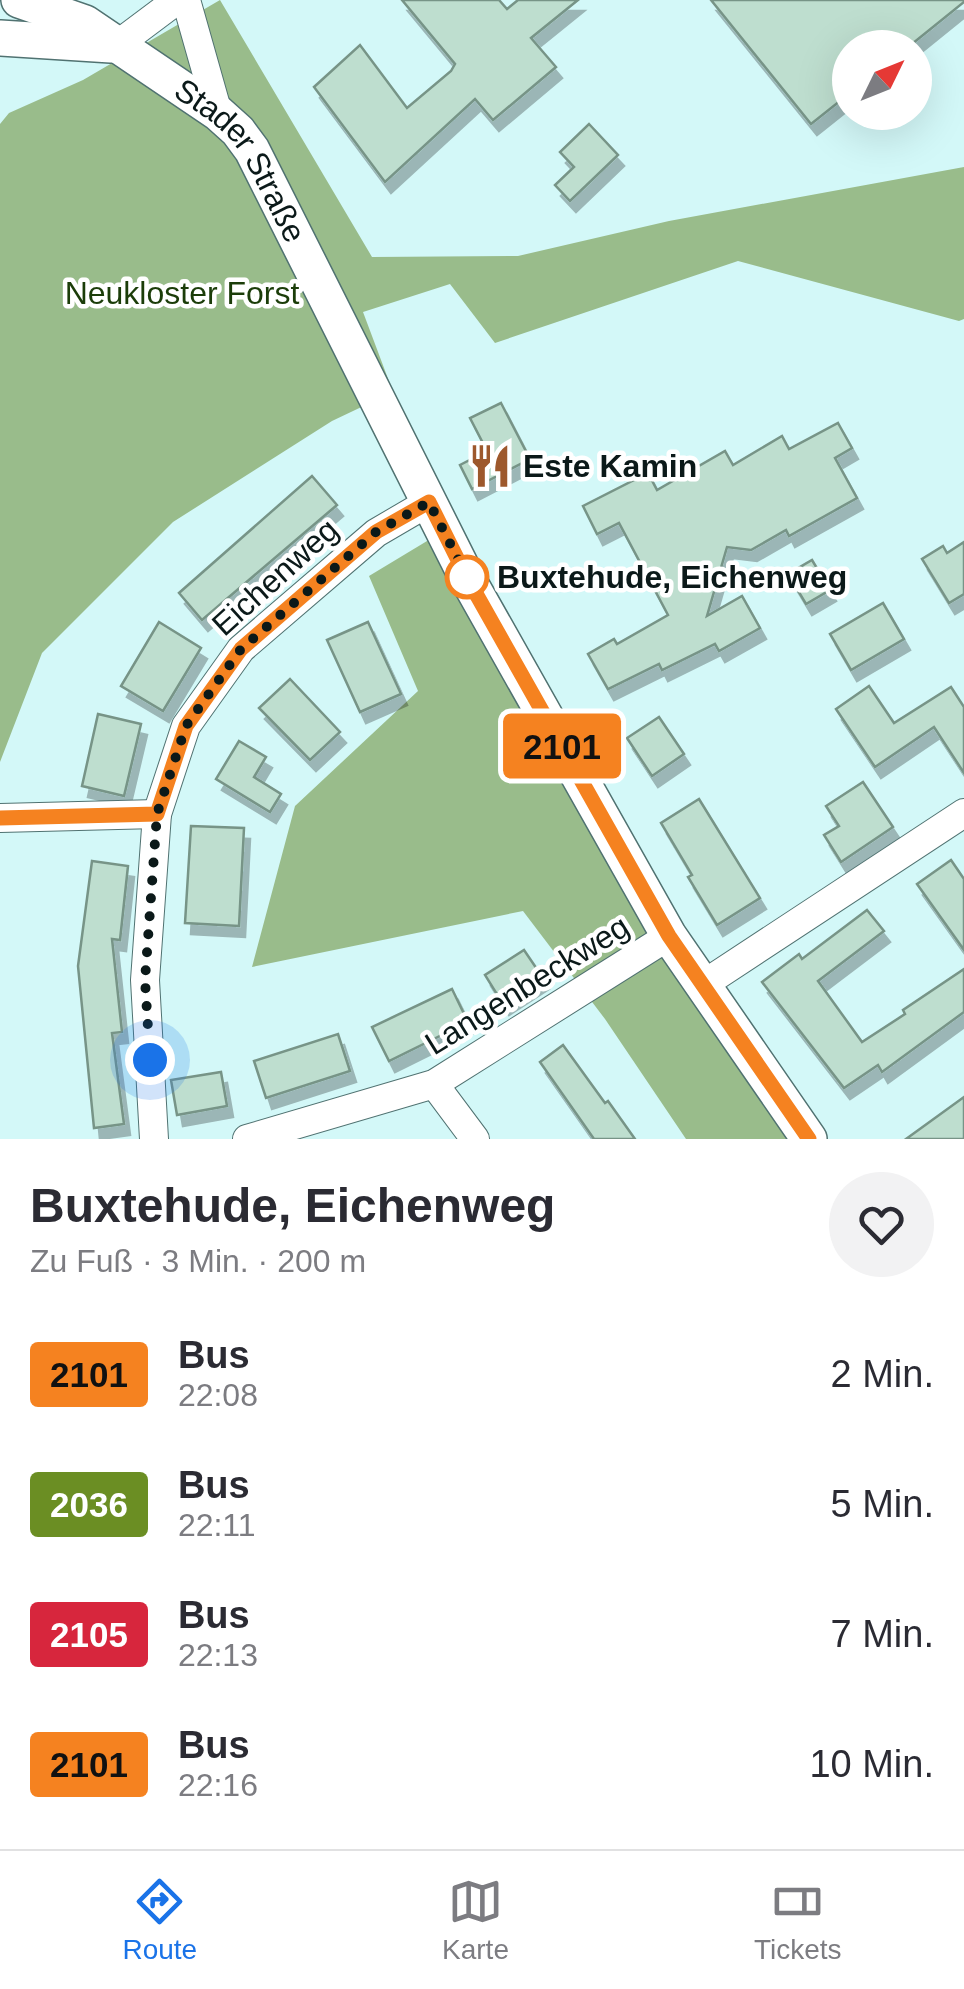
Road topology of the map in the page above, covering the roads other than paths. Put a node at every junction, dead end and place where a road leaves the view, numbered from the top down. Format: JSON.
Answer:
{"nodes":[{"id":1,"x":19,"y":0,"type":"edge"},
{"id":2,"x":177,"y":0,"type":"edge"},
{"id":3,"x":186,"y":0,"type":"edge"},
{"id":4,"x":8,"y":45,"type":"edge"},
{"id":5,"x":117,"y":45,"type":"junction"},
{"id":6,"x":218,"y":113,"type":"junction"},
{"id":7,"x":429,"y":502,"type":"junction"},
{"id":8,"x":964,"y":813,"type":"edge"},
{"id":9,"x":157,"y":814,"type":"junction"},
{"id":10,"x":0,"y":818,"type":"edge"},
{"id":11,"x":669,"y":936,"type":"junction"},
{"id":12,"x":704,"y":984,"type":"junction"},
{"id":13,"x":434,"y":1084,"type":"junction"},
{"id":14,"x":154,"y":1139,"type":"edge"},
{"id":15,"x":246,"y":1139,"type":"edge"},
{"id":16,"x":475,"y":1139,"type":"edge"},
{"id":17,"x":809,"y":1139,"type":"edge"}],
"edges":[{"from":1,"to":5,"type":"street","name":"Stader Straße"},
{"from":2,"to":5,"type":"street"},
{"from":3,"to":6,"type":"street"},
{"from":4,"to":5,"type":"street"},
{"from":5,"to":6,"type":"street","name":"Stader Straße"},
{"from":6,"to":7,"type":"street","name":"Stader Straße"},
{"from":7,"to":9,"type":"street","name":"Eichenweg"},
{"from":7,"to":11,"type":"street","name":"Stader Straße"},
{"from":8,"to":12,"type":"street"},
{"from":9,"to":10,"type":"street"},
{"from":9,"to":14,"type":"street","name":"Eichenweg"},
{"from":11,"to":12,"type":"street","name":"Stader Straße"},
{"from":11,"to":13,"type":"street","name":"Langenbeckweg"},
{"from":12,"to":17,"type":"street","name":"Stader Straße"},
{"from":13,"to":15,"type":"street","name":"Langenbeckweg"},
{"from":13,"to":16,"type":"street"}]}
